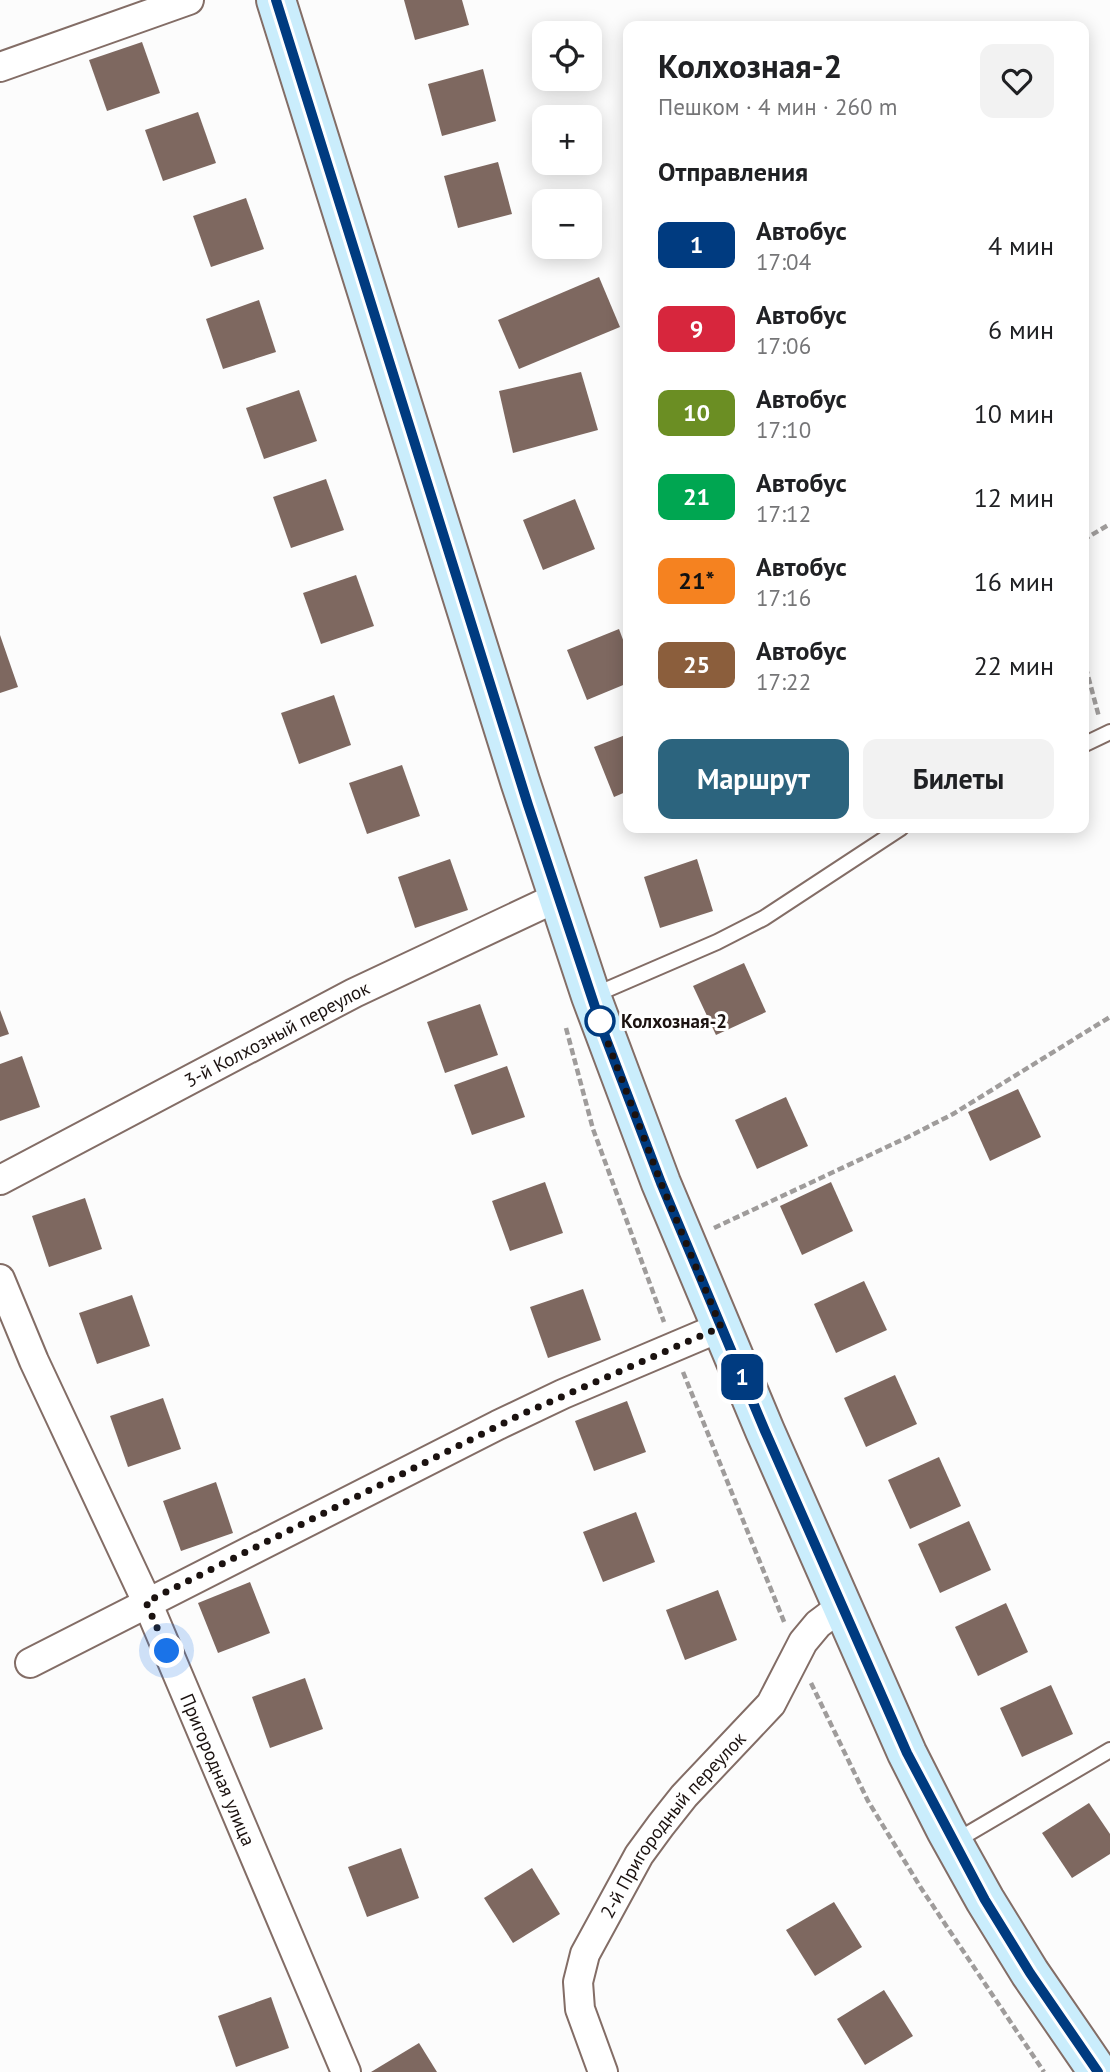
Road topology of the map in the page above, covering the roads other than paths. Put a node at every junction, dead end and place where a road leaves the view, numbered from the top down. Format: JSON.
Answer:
{"nodes":[{"id":1,"x":189,"y":0,"type":"edge"},
{"id":2,"x":276,"y":0,"type":"edge"},
{"id":3,"x":0,"y":67,"type":"edge"},
{"id":4,"x":1107,"y":734,"type":"edge"},
{"id":5,"x":1089,"y":742,"type":"edge"},
{"id":6,"x":893,"y":833,"type":"edge"},
{"id":7,"x":558,"y":897,"type":"junction"},
{"id":8,"x":576,"y":1006,"type":"junction"},
{"id":9,"x":0,"y":1181,"type":"edge"},
{"id":10,"x":0,"y":1279,"type":"edge"},
{"id":11,"x":721,"y":1327,"type":"junction"},
{"id":12,"x":146,"y":1602,"type":"junction"},
{"id":13,"x":842,"y":1606,"type":"junction"},
{"id":14,"x":30,"y":1663,"type":"dead end"},
{"id":15,"x":1110,"y":1750,"type":"edge"},
{"id":16,"x":953,"y":1843,"type":"junction"},
{"id":17,"x":346,"y":2072,"type":"edge"},
{"id":18,"x":603,"y":2072,"type":"edge"},
{"id":19,"x":1098,"y":2072,"type":"edge"}],
"edges":[{"from":1,"to":3,"type":"street"},
{"from":2,"to":7,"type":"main road"},
{"from":4,"to":5,"type":"lane"},
{"from":6,"to":8,"type":"lane"},
{"from":7,"to":8,"type":"main road"},
{"from":7,"to":9,"type":"street","name":"3-й Колхозный переулок"},
{"from":8,"to":11,"type":"main road"},
{"from":10,"to":12,"type":"street","name":"Пригородная улица"},
{"from":11,"to":12,"type":"street"},
{"from":11,"to":13,"type":"main road"},
{"from":12,"to":14,"type":"street"},
{"from":12,"to":17,"type":"street","name":"Пригородная улица"},
{"from":13,"to":16,"type":"main road"},
{"from":13,"to":18,"type":"street","name":"2-й Пригородный переулок"},
{"from":15,"to":16,"type":"lane"},
{"from":16,"to":19,"type":"main road"}]}
